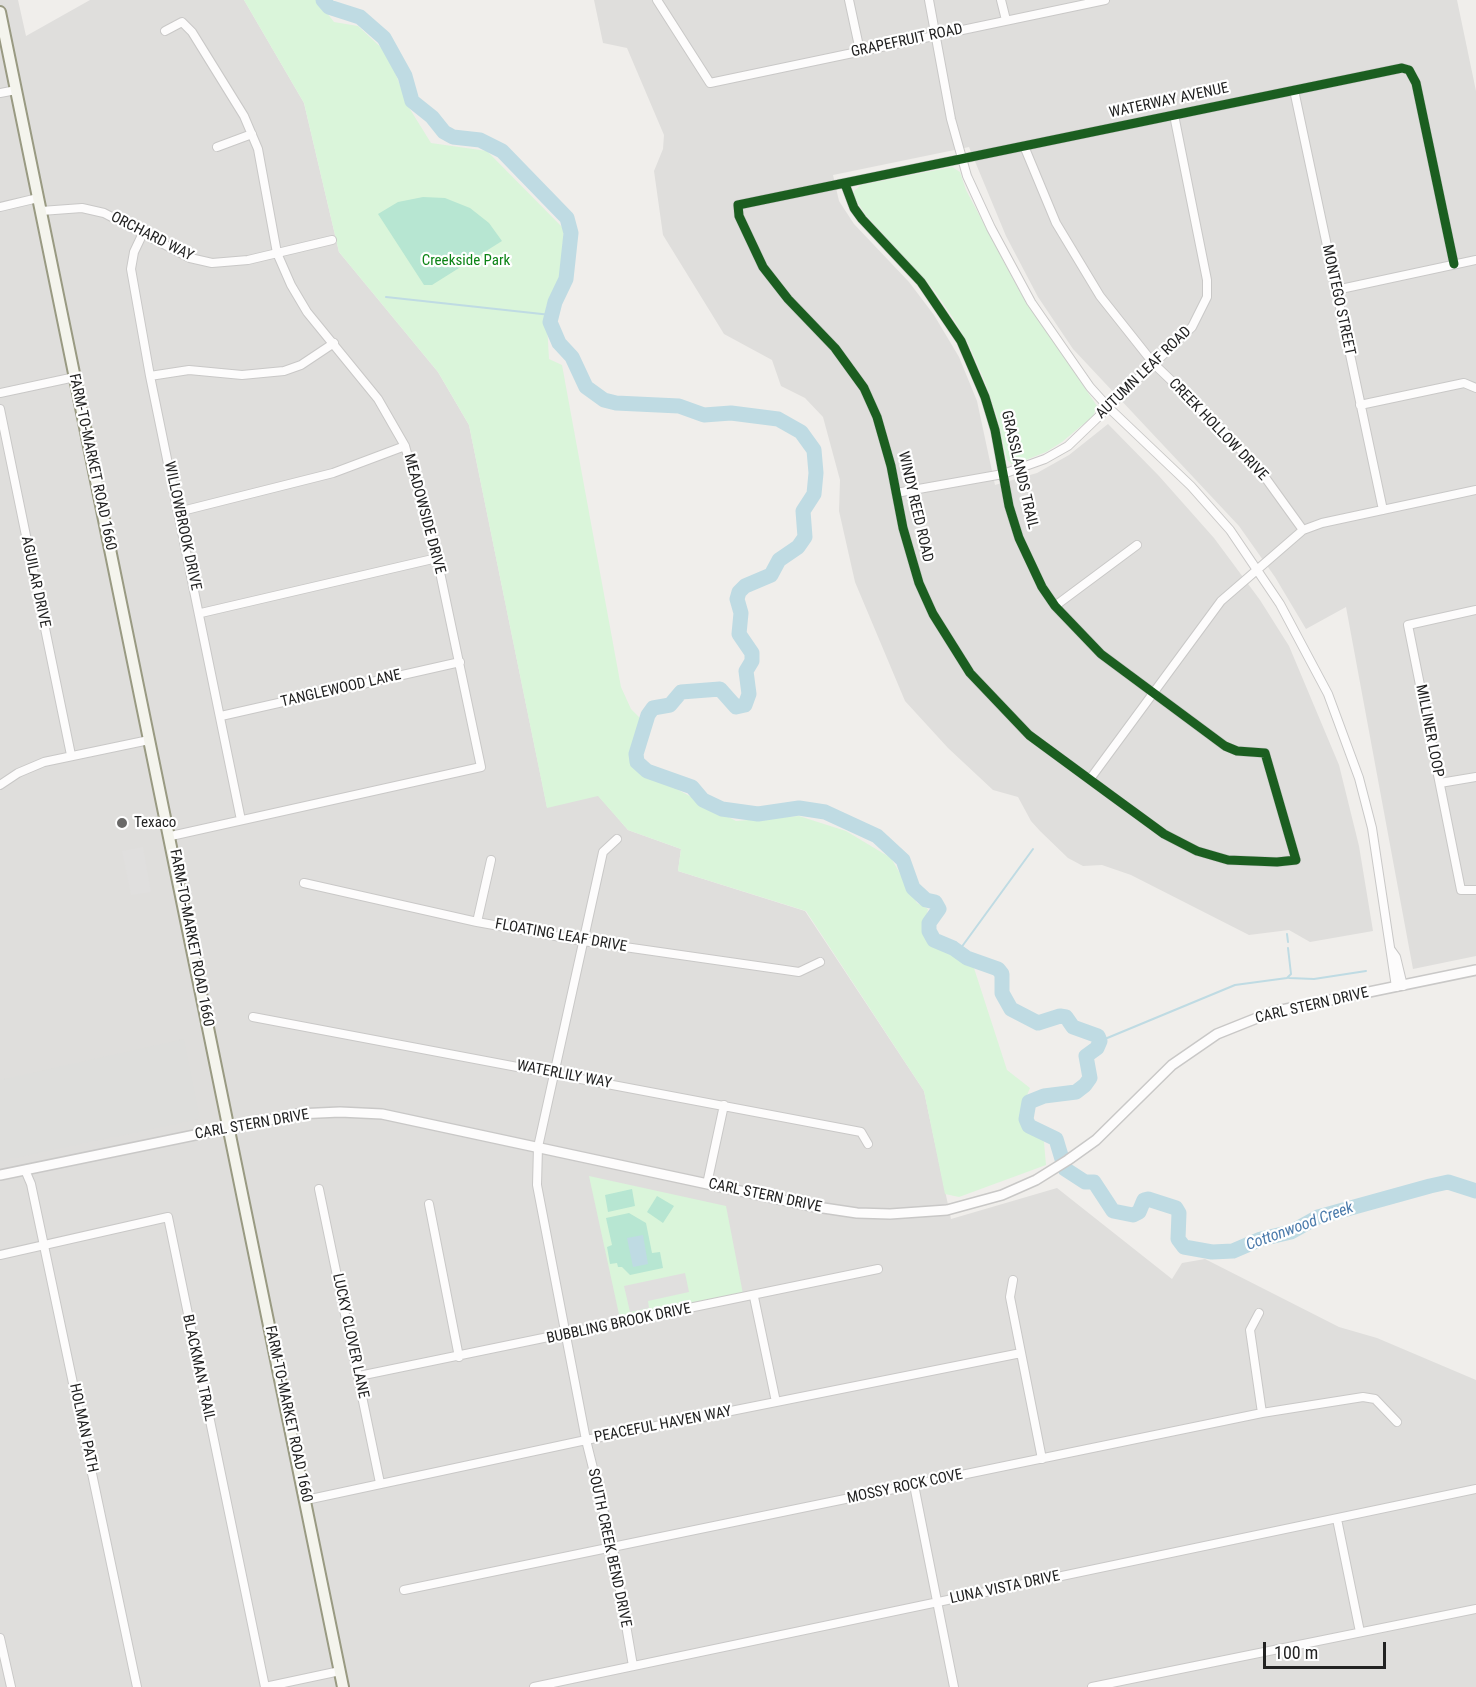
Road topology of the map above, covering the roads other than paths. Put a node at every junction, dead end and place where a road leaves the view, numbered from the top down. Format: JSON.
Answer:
{"nodes":[{"id":1,"x":657,"y":0,"type":"edge"},
{"id":2,"x":849,"y":0,"type":"edge"},
{"id":3,"x":929,"y":0,"type":"edge"},
{"id":4,"x":1001,"y":0,"type":"edge"},
{"id":5,"x":1105,"y":0,"type":"edge"},
{"id":6,"x":0,"y":12,"type":"edge"},
{"id":7,"x":1006,"y":20,"type":"junction"},
{"id":8,"x":165,"y":31,"type":"dead end"},
{"id":9,"x":936,"y":36,"type":"junction"},
{"id":10,"x":860,"y":51,"type":"junction"},
{"id":11,"x":16,"y":90,"type":"junction"},
{"id":12,"x":1294,"y":90,"type":"junction"},
{"id":13,"x":0,"y":93,"type":"edge"},
{"id":14,"x":1174,"y":114,"type":"junction"},
{"id":15,"x":252,"y":134,"type":"junction"},
{"id":16,"x":1023,"y":146,"type":"junction"},
{"id":17,"x":217,"y":147,"type":"dead end"},
{"id":18,"x":962,"y":159,"type":"junction"},
{"id":19,"x":845,"y":184,"type":"junction"},
{"id":20,"x":38,"y":198,"type":"junction"},
{"id":21,"x":738,"y":205,"type":"joint"},
{"id":22,"x":0,"y":207,"type":"edge"},
{"id":23,"x":41,"y":212,"type":"junction"},
{"id":24,"x":143,"y":233,"type":"junction"},
{"id":25,"x":332,"y":240,"type":"dead end"},
{"id":26,"x":277,"y":253,"type":"junction"},
{"id":27,"x":1476,"y":260,"type":"edge"},
{"id":28,"x":1454,"y":264,"type":"junction"},
{"id":29,"x":1336,"y":290,"type":"junction"},
{"id":30,"x":334,"y":343,"type":"junction"},
{"id":31,"x":1154,"y":364,"type":"junction"},
{"id":32,"x":150,"y":376,"type":"junction"},
{"id":33,"x":75,"y":377,"type":"junction"},
{"id":34,"x":1476,"y":388,"type":"edge"},
{"id":35,"x":0,"y":393,"type":"edge"},
{"id":36,"x":1360,"y":405,"type":"junction"},
{"id":37,"x":1109,"y":408,"type":"junction"},
{"id":38,"x":0,"y":409,"type":"edge"},
{"id":39,"x":405,"y":446,"type":"junction"},
{"id":40,"x":1003,"y":474,"type":"junction"},
{"id":41,"x":1476,"y":490,"type":"edge"},
{"id":42,"x":896,"y":493,"type":"junction"},
{"id":43,"x":1383,"y":510,"type":"junction"},
{"id":44,"x":178,"y":512,"type":"junction"},
{"id":45,"x":1304,"y":530,"type":"junction"},
{"id":46,"x":1137,"y":545,"type":"dead end"},
{"id":47,"x":437,"y":558,"type":"junction"},
{"id":48,"x":1257,"y":570,"type":"junction"},
{"id":49,"x":1055,"y":606,"type":"junction"},
{"id":50,"x":1476,"y":610,"type":"edge"},
{"id":51,"x":201,"y":613,"type":"junction"},
{"id":52,"x":460,"y":662,"type":"junction"},
{"id":53,"x":1154,"y":693,"type":"junction"},
{"id":54,"x":221,"y":716,"type":"junction"},
{"id":55,"x":149,"y":740,"type":"junction"},
{"id":56,"x":71,"y":755,"type":"junction"},
{"id":57,"x":1476,"y":777,"type":"edge"},
{"id":58,"x":1090,"y":779,"type":"junction"},
{"id":59,"x":1440,"y":783,"type":"junction"},
{"id":60,"x":0,"y":785,"type":"edge"},
{"id":61,"x":241,"y":820,"type":"junction"},
{"id":62,"x":171,"y":836,"type":"junction"},
{"id":63,"x":617,"y":839,"type":"dead end"},
{"id":64,"x":491,"y":860,"type":"dead end"},
{"id":65,"x":1296,"y":860,"type":"joint"},
{"id":66,"x":304,"y":883,"type":"dead end"},
{"id":67,"x":1476,"y":890,"type":"edge"},
{"id":68,"x":477,"y":922,"type":"junction"},
{"id":69,"x":583,"y":941,"type":"junction"},
{"id":70,"x":820,"y":962,"type":"dead end"},
{"id":71,"x":1476,"y":970,"type":"edge"},
{"id":72,"x":1399,"y":987,"type":"junction"},
{"id":73,"x":253,"y":1017,"type":"dead end"},
{"id":74,"x":554,"y":1074,"type":"junction"},
{"id":75,"x":724,"y":1105,"type":"junction"},
{"id":76,"x":229,"y":1129,"type":"junction"},
{"id":77,"x":868,"y":1144,"type":"dead end"},
{"id":78,"x":538,"y":1147,"type":"junction"},
{"id":79,"x":25,"y":1170,"type":"junction"},
{"id":80,"x":0,"y":1175,"type":"edge"},
{"id":81,"x":707,"y":1184,"type":"junction"},
{"id":82,"x":319,"y":1189,"type":"dead end"},
{"id":83,"x":429,"y":1204,"type":"dead end"},
{"id":84,"x":44,"y":1246,"type":"junction"},
{"id":85,"x":0,"y":1255,"type":"edge"},
{"id":86,"x":878,"y":1269,"type":"dead end"},
{"id":87,"x":1013,"y":1280,"type":"dead end"},
{"id":88,"x":754,"y":1297,"type":"junction"},
{"id":89,"x":1259,"y":1313,"type":"dead end"},
{"id":90,"x":566,"y":1335,"type":"junction"},
{"id":91,"x":1021,"y":1353,"type":"junction"},
{"id":92,"x":459,"y":1357,"type":"junction"},
{"id":93,"x":359,"y":1376,"type":"junction"},
{"id":94,"x":776,"y":1402,"type":"junction"},
{"id":95,"x":1262,"y":1413,"type":"junction"},
{"id":96,"x":1397,"y":1422,"type":"dead end"},
{"id":97,"x":586,"y":1440,"type":"junction"},
{"id":98,"x":1042,"y":1459,"type":"junction"},
{"id":99,"x":380,"y":1483,"type":"junction"},
{"id":100,"x":914,"y":1485,"type":"junction"},
{"id":101,"x":1476,"y":1489,"type":"edge"},
{"id":102,"x":306,"y":1500,"type":"junction"},
{"id":103,"x":1337,"y":1519,"type":"junction"},
{"id":104,"x":613,"y":1549,"type":"junction"},
{"id":105,"x":404,"y":1590,"type":"dead end"},
{"id":106,"x":937,"y":1602,"type":"junction"},
{"id":107,"x":1476,"y":1609,"type":"edge"},
{"id":108,"x":1360,"y":1632,"type":"junction"},
{"id":109,"x":0,"y":1638,"type":"edge"},
{"id":110,"x":633,"y":1666,"type":"junction"},
{"id":111,"x":340,"y":1671,"type":"junction"},
{"id":112,"x":557,"y":1685,"type":"edge"},
{"id":113,"x":11,"y":1687,"type":"edge"},
{"id":114,"x":137,"y":1687,"type":"edge"},
{"id":115,"x":265,"y":1687,"type":"edge"},
{"id":116,"x":343,"y":1687,"type":"edge"},
{"id":117,"x":534,"y":1687,"type":"edge"},
{"id":118,"x":954,"y":1687,"type":"edge"},
{"id":119,"x":1092,"y":1687,"type":"edge"}],
"edges":[{"from":1,"to":10,"type":"street","name":"GRAPEFRUIT ROAD"},
{"from":2,"to":10,"type":"street"},
{"from":3,"to":9,"type":"street"},
{"from":4,"to":7,"type":"street"},
{"from":5,"to":7,"type":"street","name":"GRAPEFRUIT ROAD"},
{"from":6,"to":11,"type":"main road","name":"FARM-TO-MARKET ROAD 1660"},
{"from":7,"to":9,"type":"street","name":"GRAPEFRUIT ROAD"},
{"from":8,"to":15,"type":"street","name":"MEADOWSIDE DRIVE"},
{"from":9,"to":10,"type":"street","name":"GRAPEFRUIT ROAD"},
{"from":9,"to":18,"type":"street"},
{"from":11,"to":13,"type":"street"},
{"from":11,"to":20,"type":"main road","name":"FARM-TO-MARKET ROAD 1660"},
{"from":12,"to":14,"type":"street","name":"WATERWAY AVENUE"},
{"from":12,"to":28,"type":"street","name":"WATERWAY AVENUE"},
{"from":12,"to":29,"type":"street","name":"MONTEGO STREET"},
{"from":14,"to":16,"type":"street","name":"WATERWAY AVENUE"},
{"from":14,"to":31,"type":"street","name":"AUTUMN LEAF ROAD"},
{"from":15,"to":17,"type":"street"},
{"from":15,"to":26,"type":"street","name":"MEADOWSIDE DRIVE"},
{"from":16,"to":18,"type":"street","name":"WATERWAY AVENUE"},
{"from":16,"to":31,"type":"street","name":"CREEK HOLLOW DRIVE"},
{"from":18,"to":19,"type":"street","name":"WATERWAY AVENUE"},
{"from":18,"to":37,"type":"street"},
{"from":19,"to":21,"type":"street","name":"WATERWAY AVENUE"},
{"from":19,"to":40,"type":"street","name":"GRASSLANDS TRAIL"},
{"from":20,"to":22,"type":"street"},
{"from":20,"to":23,"type":"main road","name":"FARM-TO-MARKET ROAD 1660"},
{"from":21,"to":42,"type":"street","name":"WINDY REED ROAD"},
{"from":23,"to":24,"type":"street","name":"ORCHARD WAY"},
{"from":23,"to":33,"type":"main road","name":"FARM-TO-MARKET ROAD 1660"},
{"from":24,"to":26,"type":"street","name":"ORCHARD WAY"},
{"from":24,"to":32,"type":"street","name":"WILLOWBROOK DRIVE"},
{"from":25,"to":26,"type":"street","name":"ORCHARD WAY"},
{"from":26,"to":30,"type":"street","name":"MEADOWSIDE DRIVE"},
{"from":27,"to":28,"type":"street"},
{"from":28,"to":29,"type":"street"},
{"from":29,"to":36,"type":"street","name":"MONTEGO STREET"},
{"from":30,"to":32,"type":"street"},
{"from":30,"to":39,"type":"street","name":"MEADOWSIDE DRIVE"},
{"from":31,"to":37,"type":"street","name":"AUTUMN LEAF ROAD"},
{"from":31,"to":45,"type":"street","name":"CREEK HOLLOW DRIVE"},
{"from":32,"to":44,"type":"street","name":"WILLOWBROOK DRIVE"},
{"from":33,"to":35,"type":"street"},
{"from":33,"to":55,"type":"main road","name":"FARM-TO-MARKET ROAD 1660"},
{"from":34,"to":36,"type":"street"},
{"from":36,"to":43,"type":"street","name":"MONTEGO STREET"},
{"from":37,"to":40,"type":"street","name":"AUTUMN LEAF ROAD"},
{"from":37,"to":48,"type":"street"},
{"from":38,"to":56,"type":"street","name":"AGUILAR DRIVE"},
{"from":39,"to":44,"type":"street"},
{"from":39,"to":47,"type":"street","name":"MEADOWSIDE DRIVE"},
{"from":40,"to":42,"type":"street","name":"AUTUMN LEAF ROAD"},
{"from":40,"to":49,"type":"street","name":"GRASSLANDS TRAIL"},
{"from":41,"to":43,"type":"street"},
{"from":42,"to":58,"type":"street","name":"WINDY REED ROAD"},
{"from":43,"to":45,"type":"street"},
{"from":44,"to":51,"type":"street","name":"WILLOWBROOK DRIVE"},
{"from":45,"to":48,"type":"street"},
{"from":46,"to":49,"type":"street"},
{"from":47,"to":51,"type":"street"},
{"from":47,"to":52,"type":"street","name":"MEADOWSIDE DRIVE"},
{"from":48,"to":53,"type":"street"},
{"from":48,"to":72,"type":"street"},
{"from":49,"to":53,"type":"street","name":"GRASSLANDS TRAIL"},
{"from":50,"to":59,"type":"street","name":"MILLINER LOOP"},
{"from":51,"to":54,"type":"street","name":"WILLOWBROOK DRIVE"},
{"from":52,"to":54,"type":"street","name":"TANGLEWOOD LANE"},
{"from":52,"to":61,"type":"street","name":"MEADOWSIDE DRIVE"},
{"from":53,"to":58,"type":"street"},
{"from":53,"to":65,"type":"street","name":"GRASSLANDS TRAIL"},
{"from":54,"to":61,"type":"street","name":"WILLOWBROOK DRIVE"},
{"from":55,"to":56,"type":"street"},
{"from":55,"to":62,"type":"main road","name":"FARM-TO-MARKET ROAD 1660"},
{"from":56,"to":60,"type":"street"},
{"from":57,"to":59,"type":"street"},
{"from":58,"to":65,"type":"street","name":"WINDY REED ROAD"},
{"from":59,"to":67,"type":"street","name":"MILLINER LOOP"},
{"from":61,"to":62,"type":"street","name":"MEADOWSIDE DRIVE"},
{"from":62,"to":76,"type":"main road","name":"FARM-TO-MARKET ROAD 1660"},
{"from":63,"to":69,"type":"street","name":"SOUTH CREEK BEND DRIVE"},
{"from":64,"to":68,"type":"street"},
{"from":66,"to":68,"type":"street","name":"FLOATING LEAF DRIVE"},
{"from":68,"to":69,"type":"street","name":"FLOATING LEAF DRIVE"},
{"from":69,"to":70,"type":"street","name":"FLOATING LEAF DRIVE"},
{"from":69,"to":74,"type":"street","name":"SOUTH CREEK BEND DRIVE"},
{"from":71,"to":72,"type":"street","name":"CARL STERN DRIVE"},
{"from":72,"to":81,"type":"street","name":"CARL STERN DRIVE"},
{"from":73,"to":74,"type":"street","name":"WATERLILY WAY"},
{"from":74,"to":75,"type":"street","name":"WATERLILY WAY"},
{"from":74,"to":78,"type":"street","name":"SOUTH CREEK BEND DRIVE"},
{"from":75,"to":77,"type":"street","name":"WATERLILY WAY"},
{"from":75,"to":81,"type":"street"},
{"from":76,"to":78,"type":"street","name":"CARL STERN DRIVE"},
{"from":76,"to":79,"type":"street","name":"CARL STERN DRIVE"},
{"from":76,"to":102,"type":"main road","name":"FARM-TO-MARKET ROAD 1660"},
{"from":78,"to":81,"type":"street","name":"CARL STERN DRIVE"},
{"from":78,"to":90,"type":"street","name":"SOUTH CREEK BEND DRIVE"},
{"from":79,"to":80,"type":"street","name":"CARL STERN DRIVE"},
{"from":79,"to":84,"type":"street","name":"HOLMAN PATH"},
{"from":82,"to":93,"type":"street","name":"LUCKY CLOVER LANE"},
{"from":83,"to":92,"type":"street"},
{"from":84,"to":85,"type":"street","name":"BLACKMAN TRAIL"},
{"from":84,"to":114,"type":"street","name":"HOLMAN PATH"},
{"from":84,"to":115,"type":"street","name":"BLACKMAN TRAIL"},
{"from":86,"to":88,"type":"street","name":"BUBBLING BROOK DRIVE"},
{"from":87,"to":91,"type":"street"},
{"from":88,"to":90,"type":"street","name":"BUBBLING BROOK DRIVE"},
{"from":88,"to":94,"type":"street"},
{"from":89,"to":95,"type":"street"},
{"from":90,"to":92,"type":"street","name":"BUBBLING BROOK DRIVE"},
{"from":90,"to":97,"type":"street","name":"SOUTH CREEK BEND DRIVE"},
{"from":91,"to":94,"type":"street","name":"PEACEFUL HAVEN WAY"},
{"from":91,"to":98,"type":"street"},
{"from":92,"to":93,"type":"street","name":"BUBBLING BROOK DRIVE"},
{"from":93,"to":99,"type":"street","name":"LUCKY CLOVER LANE"},
{"from":94,"to":97,"type":"street","name":"PEACEFUL HAVEN WAY"},
{"from":95,"to":96,"type":"street","name":"MOSSY ROCK COVE"},
{"from":95,"to":98,"type":"street","name":"MOSSY ROCK COVE"},
{"from":97,"to":99,"type":"street","name":"PEACEFUL HAVEN WAY"},
{"from":97,"to":104,"type":"street","name":"SOUTH CREEK BEND DRIVE"},
{"from":98,"to":100,"type":"street","name":"MOSSY ROCK COVE"},
{"from":99,"to":102,"type":"street","name":"PEACEFUL HAVEN WAY"},
{"from":100,"to":104,"type":"street","name":"MOSSY ROCK COVE"},
{"from":100,"to":106,"type":"street"},
{"from":101,"to":103,"type":"street","name":"LUNA VISTA DRIVE"},
{"from":102,"to":111,"type":"main road","name":"FARM-TO-MARKET ROAD 1660"},
{"from":103,"to":106,"type":"street","name":"LUNA VISTA DRIVE"},
{"from":103,"to":108,"type":"street"},
{"from":104,"to":105,"type":"street","name":"MOSSY ROCK COVE"},
{"from":104,"to":110,"type":"street","name":"SOUTH CREEK BEND DRIVE"},
{"from":106,"to":110,"type":"street","name":"LUNA VISTA DRIVE"},
{"from":106,"to":118,"type":"street"},
{"from":107,"to":108,"type":"street"},
{"from":108,"to":119,"type":"street"},
{"from":109,"to":113,"type":"street"},
{"from":110,"to":112,"type":"street","name":"LUNA VISTA DRIVE"},
{"from":111,"to":115,"type":"street"},
{"from":111,"to":116,"type":"main road","name":"FARM-TO-MARKET ROAD 1660"},
{"from":112,"to":117,"type":"street","name":"LUNA VISTA DRIVE"}]}
